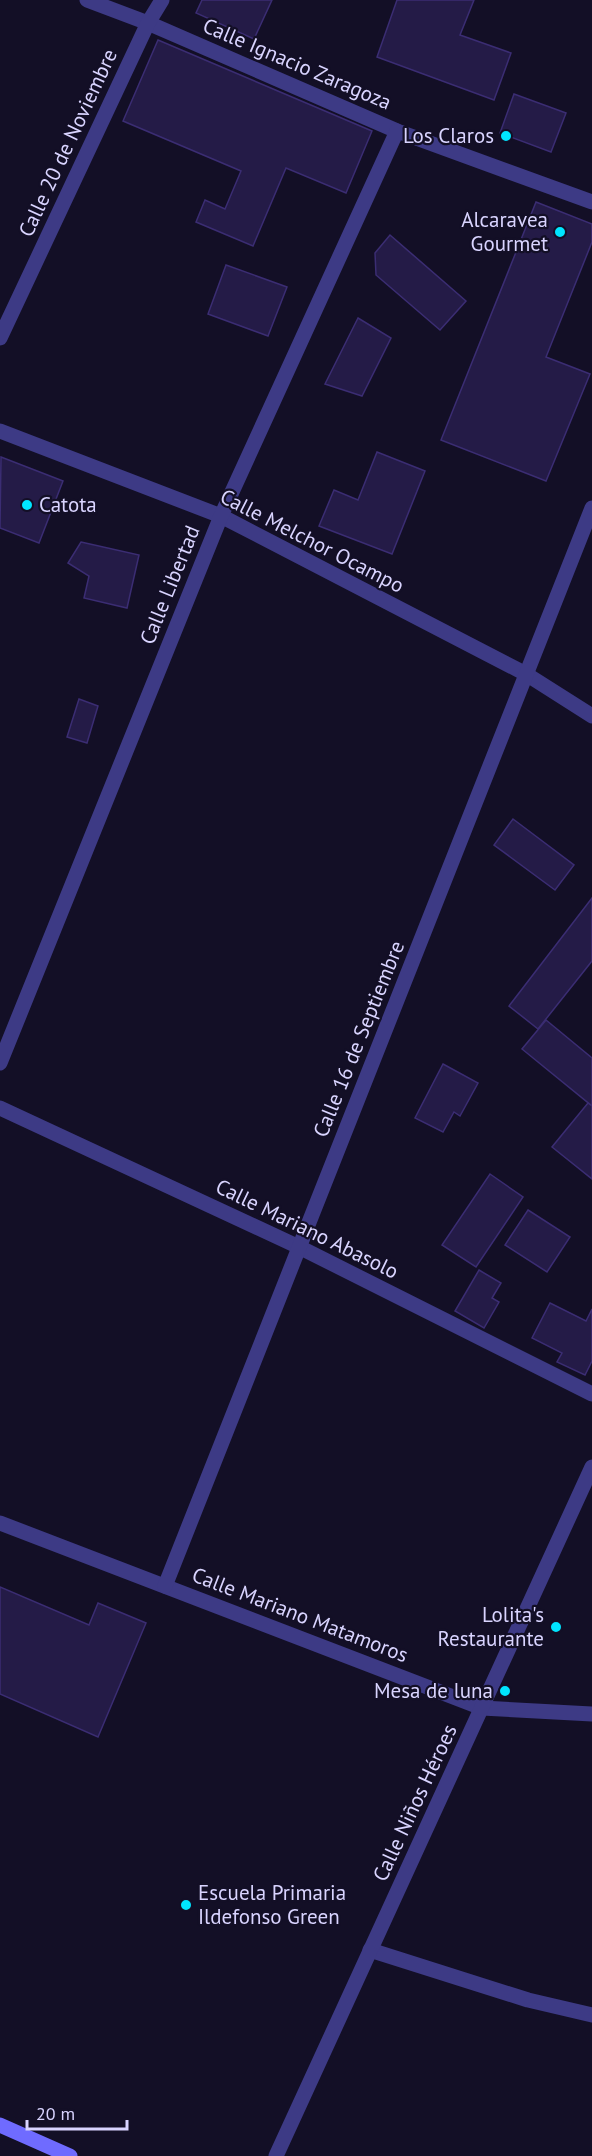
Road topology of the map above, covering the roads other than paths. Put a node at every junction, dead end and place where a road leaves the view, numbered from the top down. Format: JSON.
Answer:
{"nodes":[{"id":1,"x":87,"y":0,"type":"edge"},
{"id":2,"x":162,"y":0,"type":"edge"},
{"id":3,"x":148,"y":23,"type":"junction"},
{"id":4,"x":397,"y":131,"type":"junction"},
{"id":5,"x":592,"y":202,"type":"edge"},
{"id":6,"x":0,"y":338,"type":"edge"},
{"id":7,"x":0,"y":431,"type":"edge"},
{"id":8,"x":592,"y":508,"type":"edge"},
{"id":9,"x":220,"y":516,"type":"junction"},
{"id":10,"x":526,"y":674,"type":"junction"},
{"id":11,"x":592,"y":716,"type":"edge"},
{"id":12,"x":0,"y":1063,"type":"edge"},
{"id":13,"x":0,"y":1108,"type":"edge"},
{"id":14,"x":299,"y":1246,"type":"junction"},
{"id":15,"x":592,"y":1394,"type":"edge"},
{"id":16,"x":592,"y":1467,"type":"edge"},
{"id":17,"x":0,"y":1523,"type":"edge"},
{"id":18,"x":165,"y":1586,"type":"junction"},
{"id":19,"x":482,"y":1707,"type":"junction"},
{"id":20,"x":592,"y":1714,"type":"edge"},
{"id":21,"x":370,"y":1950,"type":"junction"},
{"id":22,"x":592,"y":2015,"type":"edge"},
{"id":23,"x":0,"y":2125,"type":"edge"},
{"id":24,"x":70,"y":2156,"type":"edge"},
{"id":25,"x":276,"y":2156,"type":"edge"}],
"edges":[{"from":1,"to":3,"type":"street","name":"Calle Ignacio Zaragoza"},
{"from":2,"to":3,"type":"street","name":"Calle 20 de Noviembre"},
{"from":3,"to":4,"type":"street","name":"Calle Ignacio Zaragoza"},
{"from":3,"to":6,"type":"street","name":"Calle 20 de Noviembre"},
{"from":4,"to":5,"type":"street","name":"Calle Ignacio Zaragoza"},
{"from":4,"to":9,"type":"street","name":"Calle Libertad"},
{"from":7,"to":9,"type":"street","name":"Calle Melchor Ocampo"},
{"from":8,"to":10,"type":"street","name":"Calle 16 de Septiembre"},
{"from":9,"to":10,"type":"street","name":"Calle Melchor Ocampo"},
{"from":9,"to":12,"type":"street","name":"Calle Libertad"},
{"from":10,"to":11,"type":"street","name":"Calle Melchor Ocampo"},
{"from":10,"to":14,"type":"street","name":"Calle 16 de Septiembre"},
{"from":13,"to":14,"type":"street","name":"Calle Mariano Abasolo"},
{"from":14,"to":15,"type":"street","name":"Calle Mariano Abasolo"},
{"from":14,"to":18,"type":"street","name":"Calle 16 de Septiembre"},
{"from":16,"to":19,"type":"street","name":"Calle Niños Héroes"},
{"from":17,"to":18,"type":"street","name":"Calle Mariano Matamoros"},
{"from":18,"to":19,"type":"street","name":"Calle Mariano Matamoros"},
{"from":19,"to":20,"type":"street","name":"Calle Mariano Matamoros"},
{"from":19,"to":21,"type":"street","name":"Calle Niños Héroes"},
{"from":21,"to":22,"type":"street"},
{"from":21,"to":25,"type":"street","name":"Calle Niños Héroes"},
{"from":23,"to":24,"type":"main road"}]}
